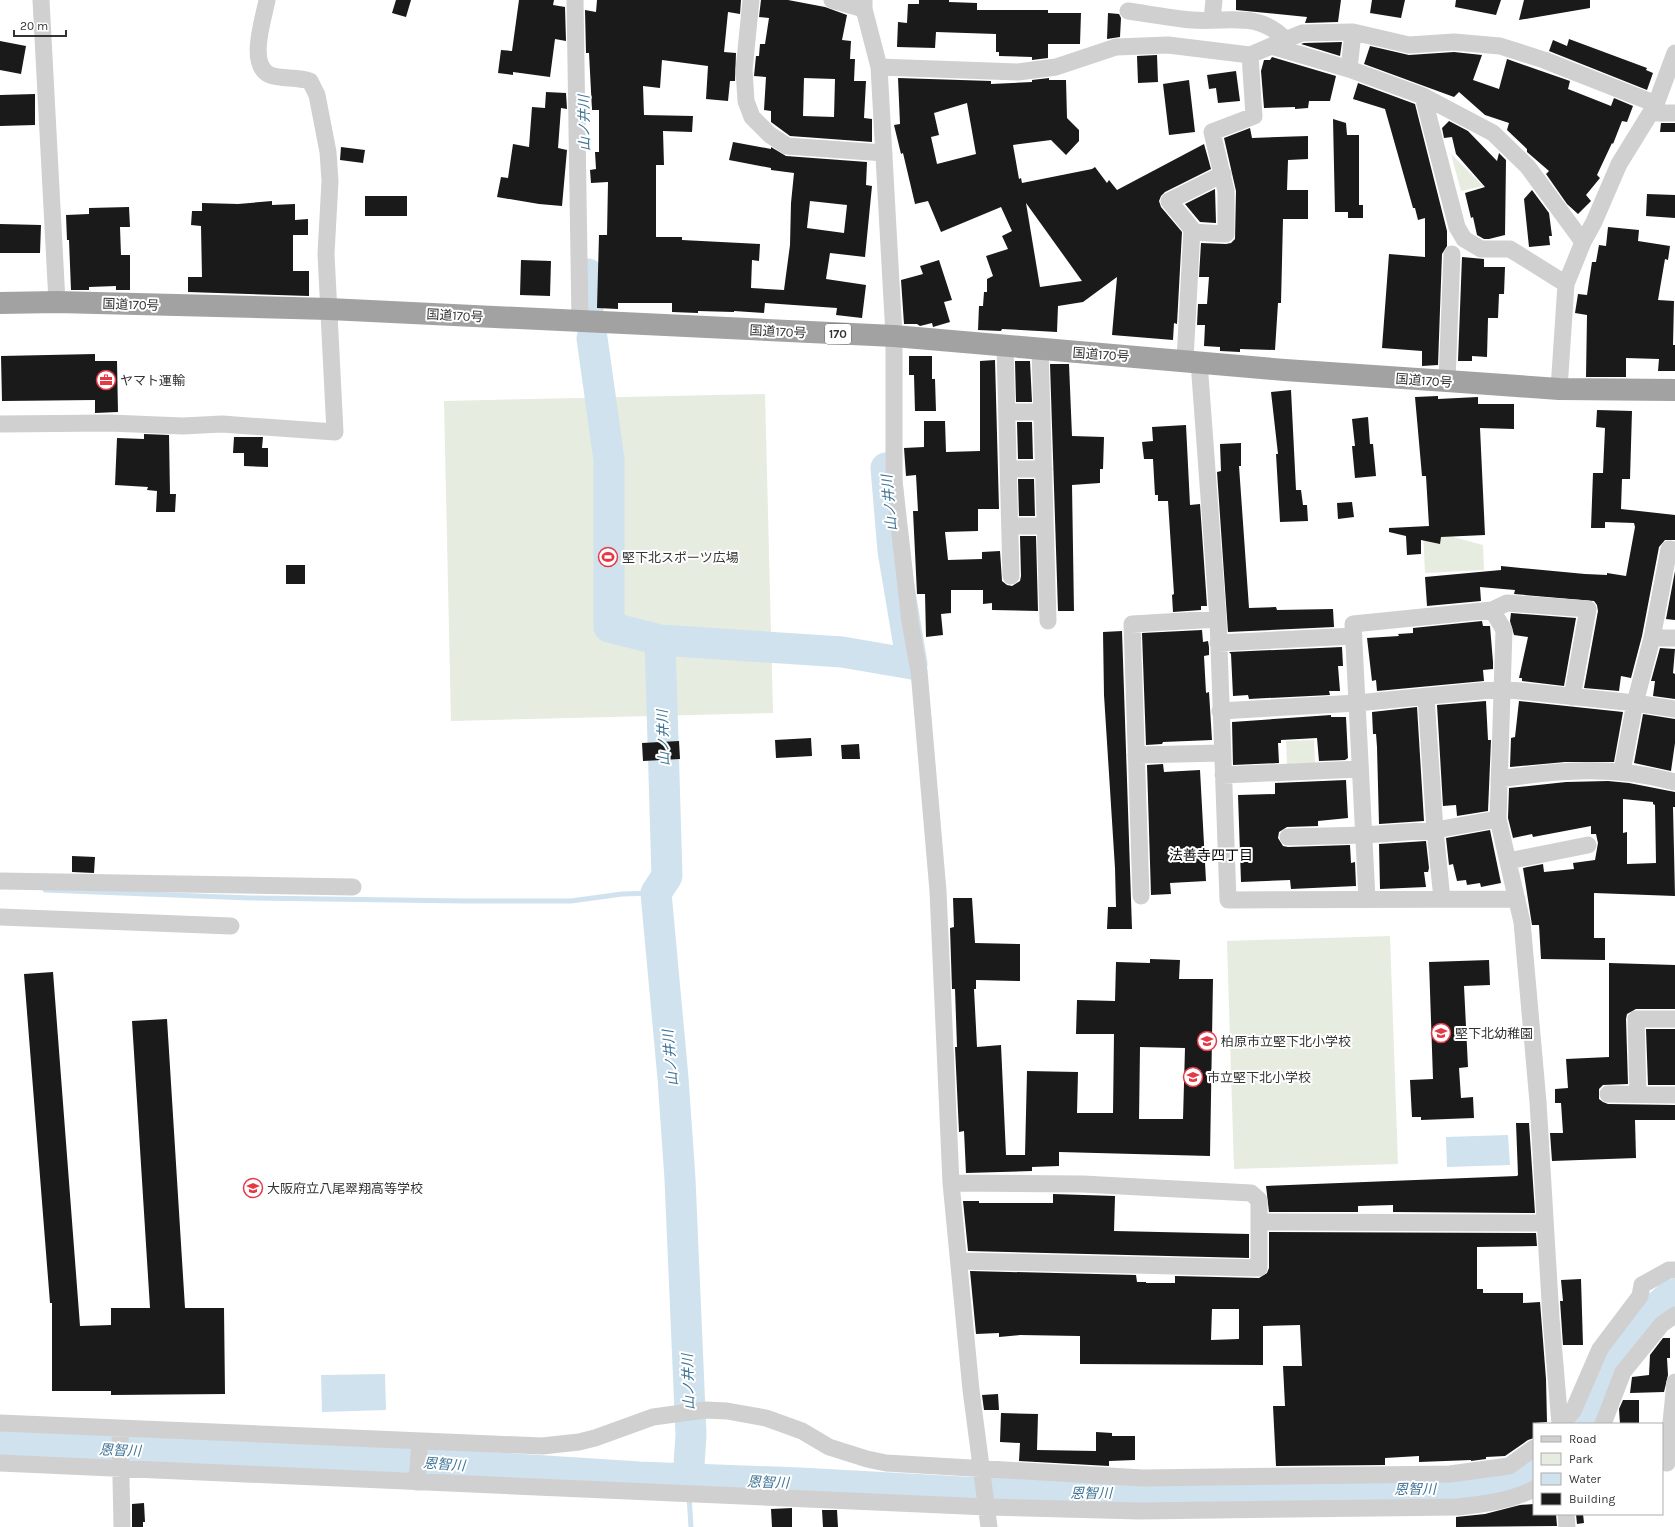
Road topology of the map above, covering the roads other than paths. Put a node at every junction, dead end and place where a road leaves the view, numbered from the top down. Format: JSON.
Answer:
{"nodes":[{"id":1,"x":41,"y":0,"type":"edge"},
{"id":2,"x":267,"y":0,"type":"edge"},
{"id":3,"x":575,"y":0,"type":"edge"},
{"id":4,"x":751,"y":0,"type":"edge"},
{"id":5,"x":832,"y":0,"type":"edge"},
{"id":6,"x":1214,"y":0,"type":"edge"},
{"id":7,"x":864,"y":4,"type":"edge"},
{"id":8,"x":1128,"y":11,"type":"dead end"},
{"id":9,"x":1212,"y":20,"type":"junction"},
{"id":10,"x":1353,"y":32,"type":"junction"},
{"id":11,"x":1278,"y":43,"type":"junction"},
{"id":12,"x":1675,"y":53,"type":"edge"},
{"id":13,"x":1250,"y":55,"type":"junction"},
{"id":14,"x":879,"y":67,"type":"junction"},
{"id":15,"x":1349,"y":69,"type":"junction"},
{"id":16,"x":1423,"y":96,"type":"junction"},
{"id":17,"x":1653,"y":108,"type":"junction"},
{"id":18,"x":1675,"y":112,"type":"edge"},
{"id":19,"x":884,"y":153,"type":"junction"},
{"id":20,"x":1223,"y":174,"type":"junction"},
{"id":21,"x":1192,"y":232,"type":"junction"},
{"id":22,"x":1583,"y":242,"type":"junction"},
{"id":23,"x":1452,"y":254,"type":"dead end"},
{"id":24,"x":1566,"y":284,"type":"junction"},
{"id":25,"x":57,"y":302,"type":"junction"},
{"id":26,"x":0,"y":303,"type":"edge"},
{"id":27,"x":329,"y":309,"type":"junction"},
{"id":28,"x":580,"y":322,"type":"junction"},
{"id":29,"x":894,"y":336,"type":"junction"},
{"id":30,"x":1005,"y":346,"type":"junction"},
{"id":31,"x":1040,"y":349,"type":"junction"},
{"id":32,"x":1192,"y":361,"type":"junction"},
{"id":33,"x":1447,"y":381,"type":"junction"},
{"id":34,"x":1559,"y":389,"type":"junction"},
{"id":35,"x":1675,"y":390,"type":"edge"},
{"id":36,"x":1007,"y":412,"type":"junction"},
{"id":37,"x":1042,"y":412,"type":"junction"},
{"id":38,"x":0,"y":424,"type":"edge"},
{"id":39,"x":1009,"y":469,"type":"junction"},
{"id":40,"x":1044,"y":469,"type":"junction"},
{"id":41,"x":1010,"y":526,"type":"junction"},
{"id":42,"x":1045,"y":526,"type":"junction"},
{"id":43,"x":1675,"y":550,"type":"edge"},
{"id":44,"x":1012,"y":576,"type":"dead end"},
{"id":45,"x":1492,"y":610,"type":"junction"},
{"id":46,"x":1218,"y":619,"type":"junction"},
{"id":47,"x":1048,"y":621,"type":"dead end"},
{"id":48,"x":1354,"y":636,"type":"junction"},
{"id":49,"x":1652,"y":638,"type":"junction"},
{"id":50,"x":1675,"y":638,"type":"edge"},
{"id":51,"x":1218,"y":642,"type":"junction"},
{"id":52,"x":1501,"y":690,"type":"junction"},
{"id":53,"x":1426,"y":697,"type":"junction"},
{"id":54,"x":1572,"y":697,"type":"junction"},
{"id":55,"x":1357,"y":703,"type":"junction"},
{"id":56,"x":1635,"y":703,"type":"junction"},
{"id":57,"x":1675,"y":709,"type":"edge"},
{"id":58,"x":1220,"y":711,"type":"junction"},
{"id":59,"x":1222,"y":753,"type":"junction"},
{"id":60,"x":1136,"y":755,"type":"junction"},
{"id":61,"x":1360,"y":769,"type":"junction"},
{"id":62,"x":1622,"y":771,"type":"junction"},
{"id":63,"x":1223,"y":776,"type":"junction"},
{"id":64,"x":1499,"y":779,"type":"junction"},
{"id":65,"x":1675,"y":782,"type":"edge"},
{"id":66,"x":1498,"y":819,"type":"junction"},
{"id":67,"x":1435,"y":830,"type":"junction"},
{"id":68,"x":1364,"y":835,"type":"junction"},
{"id":69,"x":1288,"y":837,"type":"dead end"},
{"id":70,"x":1588,"y":845,"type":"dead end"},
{"id":71,"x":1508,"y":861,"type":"junction"},
{"id":72,"x":0,"y":881,"type":"edge"},
{"id":73,"x":353,"y":887,"type":"dead end"},
{"id":74,"x":1140,"y":896,"type":"dead end"},
{"id":75,"x":1367,"y":899,"type":"junction"},
{"id":76,"x":1442,"y":899,"type":"junction"},
{"id":77,"x":1517,"y":899,"type":"junction"},
{"id":78,"x":0,"y":917,"type":"edge"},
{"id":79,"x":231,"y":926,"type":"dead end"},
{"id":80,"x":1675,"y":1019,"type":"edge"},
{"id":81,"x":1608,"y":1094,"type":"dead end"},
{"id":82,"x":1638,"y":1094,"type":"junction"},
{"id":83,"x":1675,"y":1095,"type":"edge"},
{"id":84,"x":951,"y":1183,"type":"junction"},
{"id":85,"x":1259,"y":1222,"type":"junction"},
{"id":86,"x":1545,"y":1223,"type":"junction"},
{"id":87,"x":959,"y":1261,"type":"junction"},
{"id":88,"x":1675,"y":1270,"type":"edge"},
{"id":89,"x":1671,"y":1323,"type":"edge"},
{"id":90,"x":1675,"y":1382,"type":"edge"},
{"id":91,"x":0,"y":1423,"type":"edge"},
{"id":92,"x":1560,"y":1423,"type":"edge"},
{"id":93,"x":1561,"y":1423,"type":"edge"},
{"id":94,"x":1603,"y":1423,"type":"edge"},
{"id":95,"x":120,"y":1432,"type":"junction"},
{"id":96,"x":420,"y":1444,"type":"junction"},
{"id":97,"x":1533,"y":1449,"type":"edge"},
{"id":98,"x":0,"y":1463,"type":"edge"},
{"id":99,"x":1668,"y":1463,"type":"edge"},
{"id":100,"x":121,"y":1466,"type":"junction"},
{"id":101,"x":982,"y":1473,"type":"junction"},
{"id":102,"x":418,"y":1477,"type":"junction"},
{"id":103,"x":1533,"y":1490,"type":"edge"},
{"id":104,"x":987,"y":1505,"type":"junction"},
{"id":105,"x":1566,"y":1515,"type":"edge"},
{"id":106,"x":122,"y":1527,"type":"edge"},
{"id":107,"x":989,"y":1527,"type":"edge"},
{"id":108,"x":1567,"y":1527,"type":"edge"}],
"edges":[{"from":1,"to":25,"type":"street"},
{"from":2,"to":27,"type":"street"},
{"from":3,"to":28,"type":"street"},
{"from":4,"to":19,"type":"street"},
{"from":5,"to":7,"type":"street"},
{"from":6,"to":9,"type":"street"},
{"from":7,"to":14,"type":"street"},
{"from":8,"to":9,"type":"street"},
{"from":9,"to":11,"type":"street"},
{"from":10,"to":11,"type":"street"},
{"from":10,"to":15,"type":"street"},
{"from":10,"to":17,"type":"street"},
{"from":11,"to":13,"type":"street"},
{"from":11,"to":15,"type":"street"},
{"from":12,"to":17,"type":"street"},
{"from":13,"to":14,"type":"street"},
{"from":13,"to":20,"type":"street"},
{"from":14,"to":19,"type":"street"},
{"from":15,"to":16,"type":"street"},
{"from":16,"to":22,"type":"street"},
{"from":16,"to":24,"type":"street"},
{"from":17,"to":18,"type":"street"},
{"from":17,"to":22,"type":"street"},
{"from":19,"to":29,"type":"street"},
{"from":20,"to":21,"type":"street"},
{"from":20,"to":21,"type":"street"},
{"from":21,"to":32,"type":"street"},
{"from":22,"to":24,"type":"street"},
{"from":23,"to":33,"type":"street"},
{"from":24,"to":34,"type":"street"},
{"from":25,"to":26,"type":"highway","name":"国道170号","number":"170"},
{"from":25,"to":27,"type":"highway","name":"国道170号","number":"170"},
{"from":27,"to":28,"type":"highway","name":"国道170号","number":"170"},
{"from":27,"to":38,"type":"street"},
{"from":28,"to":29,"type":"highway","name":"国道170号","number":"170"},
{"from":29,"to":30,"type":"highway","name":"国道170号","number":"170"},
{"from":29,"to":84,"type":"street"},
{"from":30,"to":31,"type":"highway","name":"国道170号","number":"170"},
{"from":30,"to":36,"type":"street"},
{"from":31,"to":32,"type":"highway","name":"国道170号","number":"170"},
{"from":31,"to":37,"type":"street"},
{"from":32,"to":33,"type":"highway","name":"国道170号","number":"170"},
{"from":32,"to":46,"type":"street"},
{"from":33,"to":34,"type":"highway","name":"国道170号","number":"170"},
{"from":34,"to":35,"type":"highway","name":"国道170号","number":"170"},
{"from":36,"to":37,"type":"street"},
{"from":36,"to":39,"type":"street"},
{"from":37,"to":40,"type":"street"},
{"from":39,"to":40,"type":"street"},
{"from":39,"to":41,"type":"street"},
{"from":40,"to":42,"type":"street"},
{"from":41,"to":42,"type":"street"},
{"from":41,"to":44,"type":"street"},
{"from":42,"to":47,"type":"street"},
{"from":43,"to":49,"type":"street"},
{"from":45,"to":48,"type":"street"},
{"from":45,"to":52,"type":"street"},
{"from":45,"to":54,"type":"street"},
{"from":46,"to":51,"type":"street"},
{"from":46,"to":60,"type":"street"},
{"from":48,"to":51,"type":"street"},
{"from":48,"to":55,"type":"street"},
{"from":49,"to":50,"type":"street"},
{"from":49,"to":56,"type":"street"},
{"from":51,"to":58,"type":"street"},
{"from":52,"to":53,"type":"street"},
{"from":52,"to":54,"type":"street"},
{"from":52,"to":64,"type":"street"},
{"from":53,"to":55,"type":"street"},
{"from":53,"to":67,"type":"street"},
{"from":54,"to":56,"type":"street"},
{"from":55,"to":58,"type":"street"},
{"from":55,"to":61,"type":"street"},
{"from":56,"to":57,"type":"street"},
{"from":56,"to":62,"type":"street"},
{"from":58,"to":59,"type":"street"},
{"from":59,"to":60,"type":"street"},
{"from":59,"to":63,"type":"street"},
{"from":60,"to":74,"type":"street"},
{"from":61,"to":63,"type":"street"},
{"from":61,"to":68,"type":"street"},
{"from":62,"to":64,"type":"street"},
{"from":62,"to":65,"type":"street"},
{"from":63,"to":75,"type":"street"},
{"from":64,"to":66,"type":"street"},
{"from":66,"to":67,"type":"street"},
{"from":66,"to":71,"type":"street"},
{"from":67,"to":68,"type":"street"},
{"from":67,"to":76,"type":"street"},
{"from":68,"to":69,"type":"street"},
{"from":68,"to":75,"type":"street"},
{"from":70,"to":71,"type":"street"},
{"from":71,"to":77,"type":"street"},
{"from":72,"to":73,"type":"street"},
{"from":75,"to":76,"type":"street"},
{"from":76,"to":77,"type":"street"},
{"from":77,"to":86,"type":"street"},
{"from":78,"to":79,"type":"street"},
{"from":80,"to":82,"type":"street"},
{"from":81,"to":82,"type":"street"},
{"from":82,"to":83,"type":"street"},
{"from":84,"to":85,"type":"street"},
{"from":84,"to":87,"type":"street"},
{"from":85,"to":86,"type":"street"},
{"from":85,"to":87,"type":"street"},
{"from":86,"to":92,"type":"street"},
{"from":87,"to":101,"type":"street"},
{"from":88,"to":93,"type":"street"},
{"from":89,"to":94,"type":"street"},
{"from":90,"to":99,"type":"street"},
{"from":91,"to":95,"type":"street"},
{"from":95,"to":96,"type":"street"},
{"from":95,"to":100,"type":"street"},
{"from":96,"to":101,"type":"street"},
{"from":96,"to":102,"type":"street"},
{"from":97,"to":101,"type":"street"},
{"from":98,"to":100,"type":"street"},
{"from":100,"to":102,"type":"street"},
{"from":100,"to":106,"type":"street"},
{"from":101,"to":104,"type":"street"},
{"from":102,"to":104,"type":"street"},
{"from":103,"to":104,"type":"street"},
{"from":104,"to":107,"type":"street"},
{"from":105,"to":108,"type":"street"}]}
